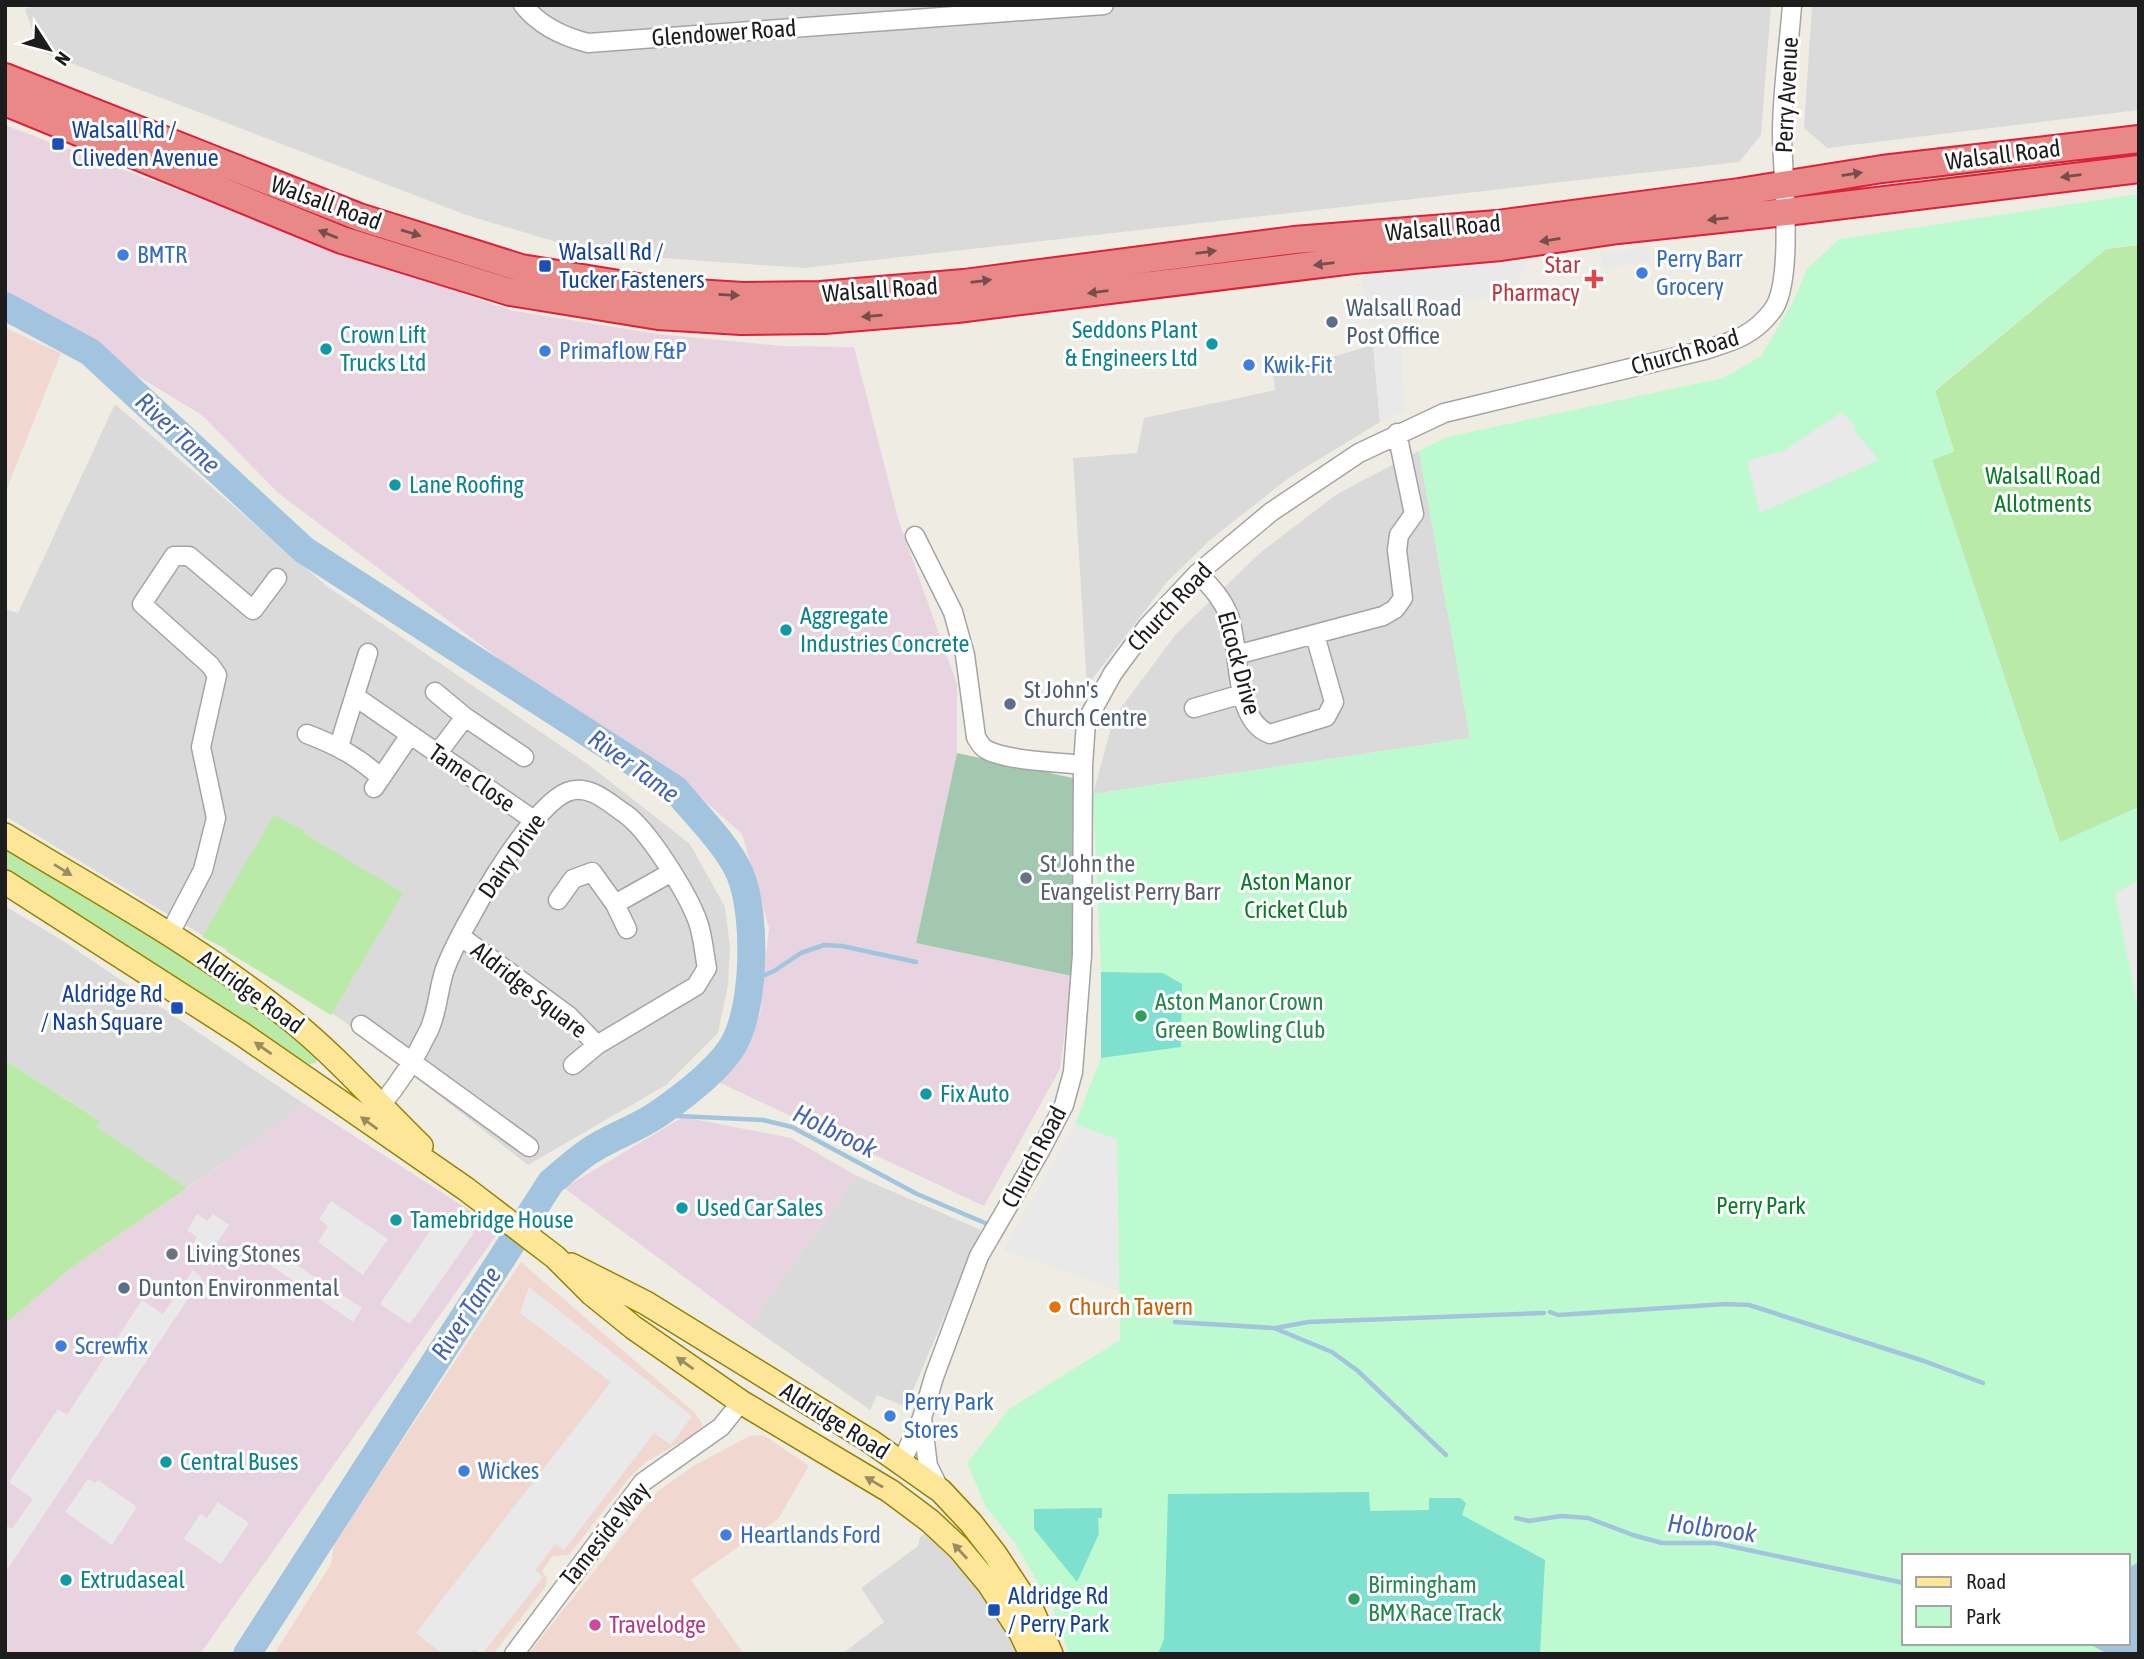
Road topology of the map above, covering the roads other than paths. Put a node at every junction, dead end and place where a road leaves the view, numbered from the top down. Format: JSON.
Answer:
{"nodes":[{"id":1,"x":523,"y":5,"type":"edge"},
{"id":2,"x":1104,"y":5,"type":"edge"},
{"id":3,"x":1792,"y":5,"type":"edge"},
{"id":4,"x":5,"y":77,"type":"edge"},
{"id":5,"x":5,"y":100,"type":"edge"},
{"id":6,"x":2139,"y":139,"type":"edge"},
{"id":7,"x":2139,"y":169,"type":"edge"},
{"id":8,"x":1784,"y":184,"type":"junction"},
{"id":9,"x":1786,"y":212,"type":"junction"},
{"id":10,"x":1397,"y":433,"type":"junction"},
{"id":11,"x":915,"y":536,"type":"dead end"},
{"id":12,"x":1198,"y":573,"type":"junction"},
{"id":13,"x":277,"y":579,"type":"dead end"},
{"id":14,"x":1315,"y":635,"type":"junction"},
{"id":15,"x":368,"y":653,"type":"dead end"},
{"id":16,"x":1236,"y":655,"type":"junction"},
{"id":17,"x":435,"y":692,"type":"dead end"},
{"id":18,"x":1242,"y":694,"type":"junction"},
{"id":19,"x":356,"y":696,"type":"junction"},
{"id":20,"x":1194,"y":708,"type":"dead end"},
{"id":21,"x":465,"y":717,"type":"junction"},
{"id":22,"x":307,"y":734,"type":"dead end"},
{"id":23,"x":410,"y":735,"type":"junction"},
{"id":24,"x":339,"y":747,"type":"junction"},
{"id":25,"x":437,"y":754,"type":"junction"},
{"id":26,"x":524,"y":757,"type":"dead end"},
{"id":27,"x":1083,"y":765,"type":"junction"},
{"id":28,"x":535,"y":821,"type":"junction"},
{"id":29,"x":5,"y":835,"type":"edge"},
{"id":30,"x":672,"y":872,"type":"junction"},
{"id":31,"x":5,"y":882,"type":"edge"},
{"id":32,"x":558,"y":900,"type":"dead end"},
{"id":33,"x":615,"y":904,"type":"junction"},
{"id":34,"x":627,"y":929,"type":"dead end"},
{"id":35,"x":169,"y":935,"type":"junction"},
{"id":36,"x":460,"y":936,"type":"junction"},
{"id":37,"x":361,"y":1025,"type":"dead end"},
{"id":38,"x":597,"y":1045,"type":"junction"},
{"id":39,"x":337,"y":1059,"type":"junction"},
{"id":40,"x":410,"y":1062,"type":"junction"},
{"id":41,"x":573,"y":1065,"type":"dead end"},
{"id":42,"x":318,"y":1087,"type":"junction"},
{"id":43,"x":380,"y":1106,"type":"junction"},
{"id":44,"x":529,"y":1147,"type":"dead end"},
{"id":45,"x":466,"y":1189,"type":"junction"},
{"id":46,"x":555,"y":1257,"type":"junction"},
{"id":47,"x":760,"y":1374,"type":"junction"},
{"id":48,"x":741,"y":1402,"type":"junction"},
{"id":49,"x":922,"y":1418,"type":"junction"},
{"id":50,"x":901,"y":1463,"type":"junction"},
{"id":51,"x":941,"y":1491,"type":"junction"},
{"id":52,"x":930,"y":1521,"type":"junction"},
{"id":53,"x":514,"y":1654,"type":"edge"},
{"id":54,"x":1031,"y":1654,"type":"edge"},
{"id":55,"x":1051,"y":1654,"type":"edge"}],
"edges":[{"from":1,"to":2,"type":"street","name":"Glendower Road"},
{"from":3,"to":8,"type":"street","name":"Perry Avenue"},
{"from":4,"to":8,"type":"highway","name":"Walsall Road","one_way":true},
{"from":9,"to":5,"type":"highway","name":"Walsall Road","one_way":true},
{"from":8,"to":6,"type":"highway","name":"Walsall Road","one_way":true},
{"from":7,"to":9,"type":"highway","name":"Walsall Road","one_way":true},
{"from":8,"to":9,"type":"street"},
{"from":9,"to":10,"type":"street","name":"Church Road"},
{"from":10,"to":12,"type":"street","name":"Church Road"},
{"from":10,"to":14,"type":"street"},
{"from":11,"to":27,"type":"street"},
{"from":12,"to":16,"type":"street","name":"Elcock Drive"},
{"from":12,"to":27,"type":"street","name":"Church Road"},
{"from":13,"to":35,"type":"street"},
{"from":14,"to":16,"type":"street"},
{"from":14,"to":18,"type":"street","name":"Elcock Drive"},
{"from":15,"to":19,"type":"street"},
{"from":16,"to":18,"type":"street","name":"Elcock Drive"},
{"from":17,"to":21,"type":"street"},
{"from":18,"to":20,"type":"street"},
{"from":19,"to":23,"type":"street","name":"Tame Close"},
{"from":19,"to":24,"type":"street"},
{"from":21,"to":25,"type":"street"},
{"from":21,"to":26,"type":"street"},
{"from":22,"to":24,"type":"street","name":"Tame Close"},
{"from":23,"to":24,"type":"street","name":"Tame Close"},
{"from":23,"to":25,"type":"street","name":"Tame Close"},
{"from":25,"to":28,"type":"street","name":"Tame Close"},
{"from":27,"to":49,"type":"street","name":"Church Road"},
{"from":28,"to":30,"type":"street","name":"Dairy Drive"},
{"from":28,"to":36,"type":"street","name":"Dairy Drive"},
{"from":29,"to":35,"type":"main road","name":"Aldridge Road","one_way":true},
{"from":30,"to":33,"type":"street"},
{"from":30,"to":38,"type":"street","name":"Dairy Drive"},
{"from":42,"to":31,"type":"main road","name":"Aldridge Road","one_way":true},
{"from":32,"to":33,"type":"street"},
{"from":33,"to":34,"type":"street"},
{"from":35,"to":39,"type":"main road","name":"Aldridge Road"},
{"from":36,"to":38,"type":"street","name":"Aldridge Square"},
{"from":36,"to":40,"type":"street","name":"Dairy Drive"},
{"from":37,"to":40,"type":"street"},
{"from":38,"to":41,"type":"street","name":"Dairy Drive"},
{"from":39,"to":42,"type":"main road"},
{"from":39,"to":43,"type":"main road","name":"Aldridge Road"},
{"from":40,"to":43,"type":"street","name":"Dairy Drive"},
{"from":40,"to":44,"type":"street"},
{"from":45,"to":42,"type":"main road","name":"Aldridge Road","one_way":true},
{"from":43,"to":45,"type":"main road","name":"Aldridge Road"},
{"from":45,"to":46,"type":"main road","name":"Aldridge Road"},
{"from":46,"to":47,"type":"main road","name":"Aldridge Road"},
{"from":48,"to":46,"type":"main road","name":"Aldridge Road","one_way":true},
{"from":47,"to":48,"type":"main road"},
{"from":47,"to":50,"type":"main road","name":"Aldridge Road"},
{"from":52,"to":48,"type":"main road","name":"Aldridge Road","one_way":true},
{"from":48,"to":53,"type":"street","name":"Tameside Way"},
{"from":49,"to":50,"type":"street","name":"Church Road"},
{"from":49,"to":51,"type":"street","name":"Church Road"},
{"from":50,"to":51,"type":"main road","name":"Aldridge Road"},
{"from":50,"to":52,"type":"main road"},
{"from":51,"to":55,"type":"main road","name":"Aldridge Road"},
{"from":54,"to":52,"type":"main road","name":"Aldridge Road","one_way":true}]}
